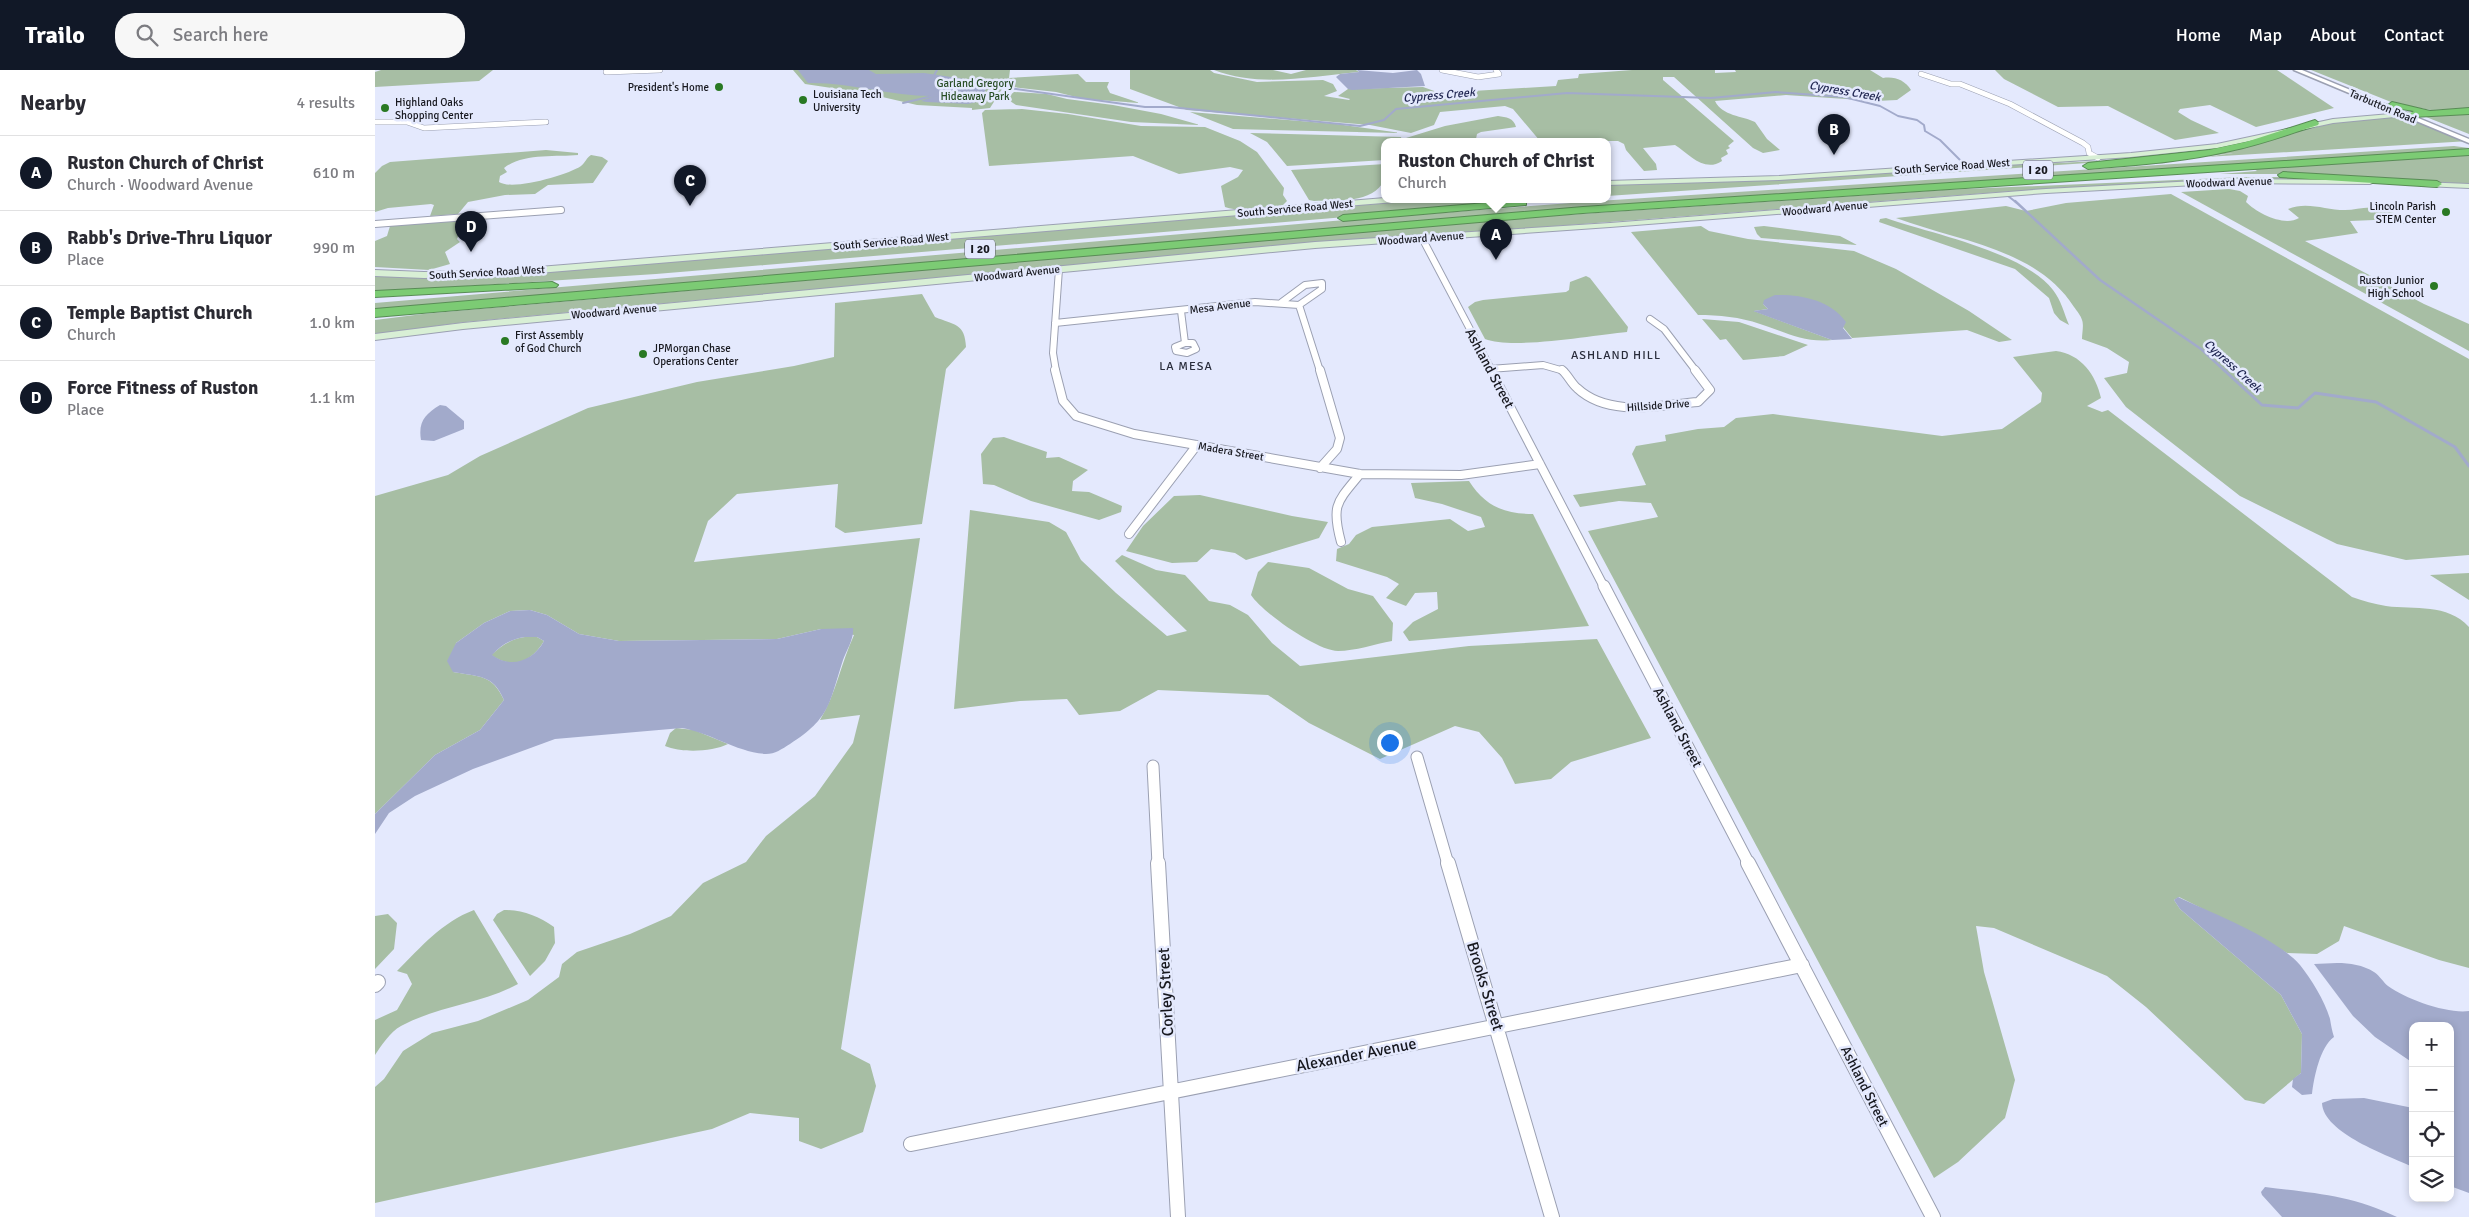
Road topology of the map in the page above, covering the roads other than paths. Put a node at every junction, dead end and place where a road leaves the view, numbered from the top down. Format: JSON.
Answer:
{"nodes":[{"id":1,"x":660,"y":70,"type":"edge"},
{"id":2,"x":1442,"y":70,"type":"edge"},
{"id":3,"x":1496,"y":70,"type":"edge"},
{"id":4,"x":2297,"y":70,"type":"edge"},
{"id":5,"x":2307,"y":70,"type":"edge"},
{"id":6,"x":606,"y":72,"type":"dead end"},
{"id":7,"x":1921,"y":74,"type":"dead end"},
{"id":8,"x":2381,"y":105,"type":"junction"},
{"id":9,"x":2392,"y":105,"type":"junction"},
{"id":10,"x":2469,"y":111,"type":"edge"},
{"id":11,"x":2439,"y":112,"type":"junction"},
{"id":12,"x":2408,"y":114,"type":"junction"},
{"id":13,"x":2378,"y":116,"type":"junction"},
{"id":14,"x":375,"y":122,"type":"edge"},
{"id":15,"x":545,"y":122,"type":"dead end"},
{"id":16,"x":2315,"y":123,"type":"junction"},
{"id":17,"x":2469,"y":137,"type":"edge"},
{"id":18,"x":2469,"y":142,"type":"edge"},
{"id":19,"x":2469,"y":152,"type":"edge"},
{"id":20,"x":2098,"y":158,"type":"junction"},
{"id":21,"x":2049,"y":170,"type":"junction"},
{"id":22,"x":2043,"y":181,"type":"junction"},
{"id":23,"x":1611,"y":183,"type":"edge"},
{"id":24,"x":2437,"y":184,"type":"junction"},
{"id":25,"x":2469,"y":186,"type":"edge"},
{"id":26,"x":1717,"y":190,"type":"dead end"},
{"id":27,"x":1381,"y":201,"type":"edge"},
{"id":28,"x":1528,"y":203,"type":"edge"},
{"id":29,"x":561,"y":210,"type":"dead end"},
{"id":30,"x":1328,"y":219,"type":"dead end"},
{"id":31,"x":375,"y":224,"type":"edge"},
{"id":32,"x":1422,"y":238,"type":"junction"},
{"id":33,"x":1059,"y":269,"type":"junction"},
{"id":34,"x":375,"y":273,"type":"edge"},
{"id":35,"x":375,"y":294,"type":"edge"},
{"id":36,"x":375,"y":300,"type":"edge"},
{"id":37,"x":1282,"y":302,"type":"junction"},
{"id":38,"x":471,"y":304,"type":"junction"},
{"id":39,"x":1299,"y":305,"type":"junction"},
{"id":40,"x":1181,"y":311,"type":"junction"},
{"id":41,"x":375,"y":313,"type":"edge"},
{"id":42,"x":375,"y":318,"type":"edge"},
{"id":43,"x":1650,"y":319,"type":"dead end"},
{"id":44,"x":1055,"y":323,"type":"junction"},
{"id":45,"x":375,"y":337,"type":"edge"},
{"id":46,"x":1185,"y":343,"type":"dead end"},
{"id":47,"x":1490,"y":369,"type":"junction"},
{"id":48,"x":1197,"y":446,"type":"junction"},
{"id":49,"x":1540,"y":464,"type":"junction"},
{"id":50,"x":1320,"y":468,"type":"junction"},
{"id":51,"x":1360,"y":474,"type":"junction"},
{"id":52,"x":1129,"y":534,"type":"dead end"},
{"id":53,"x":1341,"y":542,"type":"dead end"},
{"id":54,"x":1417,"y":756,"type":"dead end"},
{"id":55,"x":1153,"y":766,"type":"dead end"},
{"id":56,"x":1802,"y":965,"type":"junction"},
{"id":57,"x":1498,"y":1026,"type":"junction"},
{"id":58,"x":1171,"y":1091,"type":"junction"},
{"id":59,"x":911,"y":1144,"type":"dead end"},
{"id":60,"x":1178,"y":1217,"type":"edge"},
{"id":61,"x":1553,"y":1217,"type":"edge"},
{"id":62,"x":1933,"y":1217,"type":"edge"}],
"edges":[{"from":1,"to":6,"type":"street"},
{"from":2,"to":3,"type":"street"},
{"from":4,"to":8,"type":"street","name":"Tarbutton Road"},
{"from":5,"to":9,"type":"street","name":"Tarbutton Road"},
{"from":7,"to":20,"type":"street"},
{"from":8,"to":12,"type":"street","name":"Tarbutton Road"},
{"from":8,"to":13,"type":"main road"},
{"from":9,"to":11,"type":"highway"},
{"from":9,"to":12,"type":"street","name":"Tarbutton Road"},
{"from":10,"to":11,"type":"highway"},
{"from":11,"to":12,"type":"highway"},
{"from":12,"to":13,"type":"main road","name":"South Service Road West"},
{"from":12,"to":17,"type":"street","name":"Tarbutton Road"},
{"from":12,"to":18,"type":"street","name":"Tarbutton Road"},
{"from":13,"to":16,"type":"main road","name":"South Service Road West"},
{"from":14,"to":15,"type":"street"},
{"from":16,"to":20,"type":"main road","name":"South Service Road West"},
{"from":16,"to":21,"type":"highway"},
{"from":18,"to":21,"type":"highway","number":"I 20"},
{"from":19,"to":22,"type":"highway","number":"I 20"},
{"from":20,"to":23,"type":"main road","name":"South Service Road West"},
{"from":21,"to":26,"type":"highway","number":"I 20"},
{"from":22,"to":24,"type":"highway"},
{"from":22,"to":38,"type":"highway","number":"I 20"},
{"from":24,"to":25,"type":"main road","name":"Woodward Avenue"},
{"from":24,"to":32,"type":"main road","name":"Woodward Avenue"},
{"from":27,"to":34,"type":"main road","name":"South Service Road West"},
{"from":28,"to":30,"type":"highway"},
{"from":29,"to":31,"type":"street"},
{"from":32,"to":33,"type":"main road","name":"Woodward Avenue"},
{"from":32,"to":47,"type":"street","name":"Ashland Street"},
{"from":33,"to":44,"type":"street","name":"Madera Street"},
{"from":33,"to":45,"type":"main road","name":"Woodward Avenue"},
{"from":35,"to":36,"type":"highway"},
{"from":37,"to":39,"type":"street","name":"Mesa Avenue"},
{"from":37,"to":39,"type":"street"},
{"from":37,"to":40,"type":"street","name":"Mesa Avenue"},
{"from":38,"to":41,"type":"highway","number":"I 20"},
{"from":38,"to":42,"type":"highway"},
{"from":39,"to":50,"type":"street"},
{"from":40,"to":44,"type":"street","name":"Mesa Avenue"},
{"from":40,"to":46,"type":"street"},
{"from":43,"to":47,"type":"street","name":"Hillside Drive"},
{"from":44,"to":48,"type":"street","name":"Madera Street"},
{"from":47,"to":49,"type":"street","name":"Ashland Street"},
{"from":48,"to":50,"type":"street","name":"Madera Street"},
{"from":48,"to":52,"type":"street"},
{"from":49,"to":51,"type":"street","name":"Madera Street"},
{"from":49,"to":56,"type":"street","name":"Ashland Street"},
{"from":50,"to":51,"type":"street","name":"Madera Street"},
{"from":51,"to":53,"type":"street"},
{"from":54,"to":57,"type":"street","name":"Brooks Street"},
{"from":55,"to":58,"type":"street","name":"Corley Street"},
{"from":56,"to":57,"type":"street","name":"Alexander Avenue"},
{"from":56,"to":62,"type":"street","name":"Ashland Street"},
{"from":57,"to":58,"type":"street","name":"Alexander Avenue"},
{"from":57,"to":61,"type":"street","name":"Brooks Street"},
{"from":58,"to":59,"type":"street","name":"Alexander Avenue"},
{"from":58,"to":60,"type":"street","name":"Corley Street"}]}
